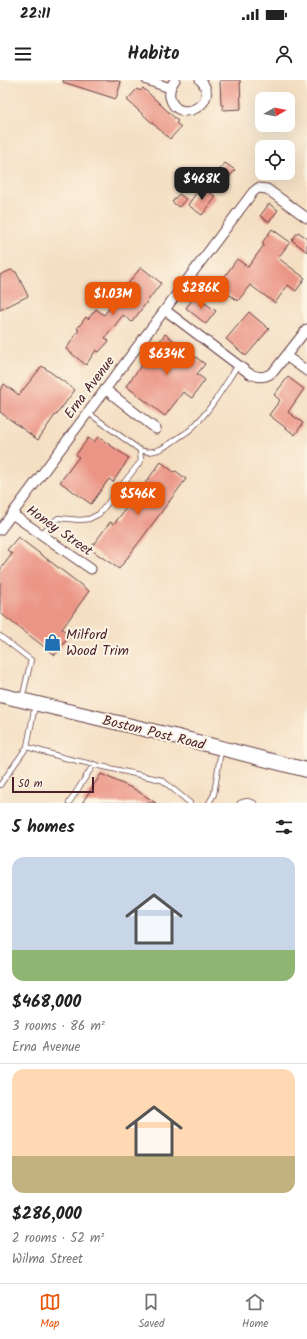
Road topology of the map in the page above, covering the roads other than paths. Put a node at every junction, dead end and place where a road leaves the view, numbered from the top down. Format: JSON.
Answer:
{"nodes":[{"id":1,"x":147,"y":80,"type":"edge"},
{"id":2,"x":175,"y":80,"type":"edge"},
{"id":3,"x":200,"y":80,"type":"edge"},
{"id":4,"x":170,"y":88,"type":"junction"},
{"id":5,"x":307,"y":218,"type":"edge"},
{"id":6,"x":165,"y":310,"type":"junction"},
{"id":7,"x":307,"y":329,"type":"edge"},
{"id":8,"x":286,"y":356,"type":"junction"},
{"id":9,"x":238,"y":365,"type":"junction"},
{"id":10,"x":307,"y":371,"type":"edge"},
{"id":11,"x":105,"y":389,"type":"junction"},
{"id":12,"x":87,"y":412,"type":"junction"},
{"id":13,"x":156,"y":429,"type":"dead end"},
{"id":14,"x":140,"y":450,"type":"junction"},
{"id":15,"x":12,"y":514,"type":"junction"},
{"id":16,"x":0,"y":530,"type":"edge"},
{"id":17,"x":41,"y":534,"type":"junction"},
{"id":18,"x":91,"y":569,"type":"dead end"},
{"id":19,"x":0,"y":636,"type":"edge"},
{"id":20,"x":0,"y":695,"type":"edge"},
{"id":21,"x":28,"y":702,"type":"junction"},
{"id":22,"x":27,"y":747,"type":"junction"},
{"id":23,"x":221,"y":748,"type":"junction"},
{"id":24,"x":94,"y":764,"type":"junction"},
{"id":25,"x":307,"y":770,"type":"edge"},
{"id":26,"x":0,"y":785,"type":"edge"},
{"id":27,"x":69,"y":803,"type":"edge"},
{"id":28,"x":190,"y":803,"type":"edge"},
{"id":29,"x":209,"y":803,"type":"edge"},
{"id":30,"x":240,"y":803,"type":"edge"},
{"id":31,"x":254,"y":803,"type":"edge"}],
"edges":[{"from":1,"to":4,"type":"street"},
{"from":2,"to":4,"type":"street"},
{"from":3,"to":4,"type":"street"},
{"from":5,"to":6,"type":"street","name":"Erna Avenue"},
{"from":6,"to":9,"type":"street"},
{"from":6,"to":11,"type":"street","name":"Erna Avenue"},
{"from":7,"to":8,"type":"street"},
{"from":8,"to":9,"type":"street"},
{"from":8,"to":10,"type":"street"},
{"from":9,"to":14,"type":"lane"},
{"from":11,"to":12,"type":"street","name":"Erna Avenue"},
{"from":11,"to":13,"type":"street"},
{"from":12,"to":14,"type":"lane"},
{"from":12,"to":15,"type":"street","name":"Erna Avenue"},
{"from":14,"to":17,"type":"lane"},
{"from":15,"to":16,"type":"street","name":"Erna Avenue"},
{"from":15,"to":17,"type":"street","name":"Honey Street"},
{"from":17,"to":18,"type":"street","name":"Honey Street"},
{"from":19,"to":21,"type":"lane"},
{"from":20,"to":21,"type":"main road","name":"Boston Post Road"},
{"from":21,"to":22,"type":"lane"},
{"from":21,"to":23,"type":"main road","name":"Boston Post Road"},
{"from":22,"to":24,"type":"lane"},
{"from":22,"to":26,"type":"lane"},
{"from":23,"to":25,"type":"main road","name":"Boston Post Road"},
{"from":23,"to":29,"type":"lane"},
{"from":24,"to":27,"type":"lane"},
{"from":24,"to":28,"type":"lane"},
{"from":30,"to":31,"type":"lane"}]}
